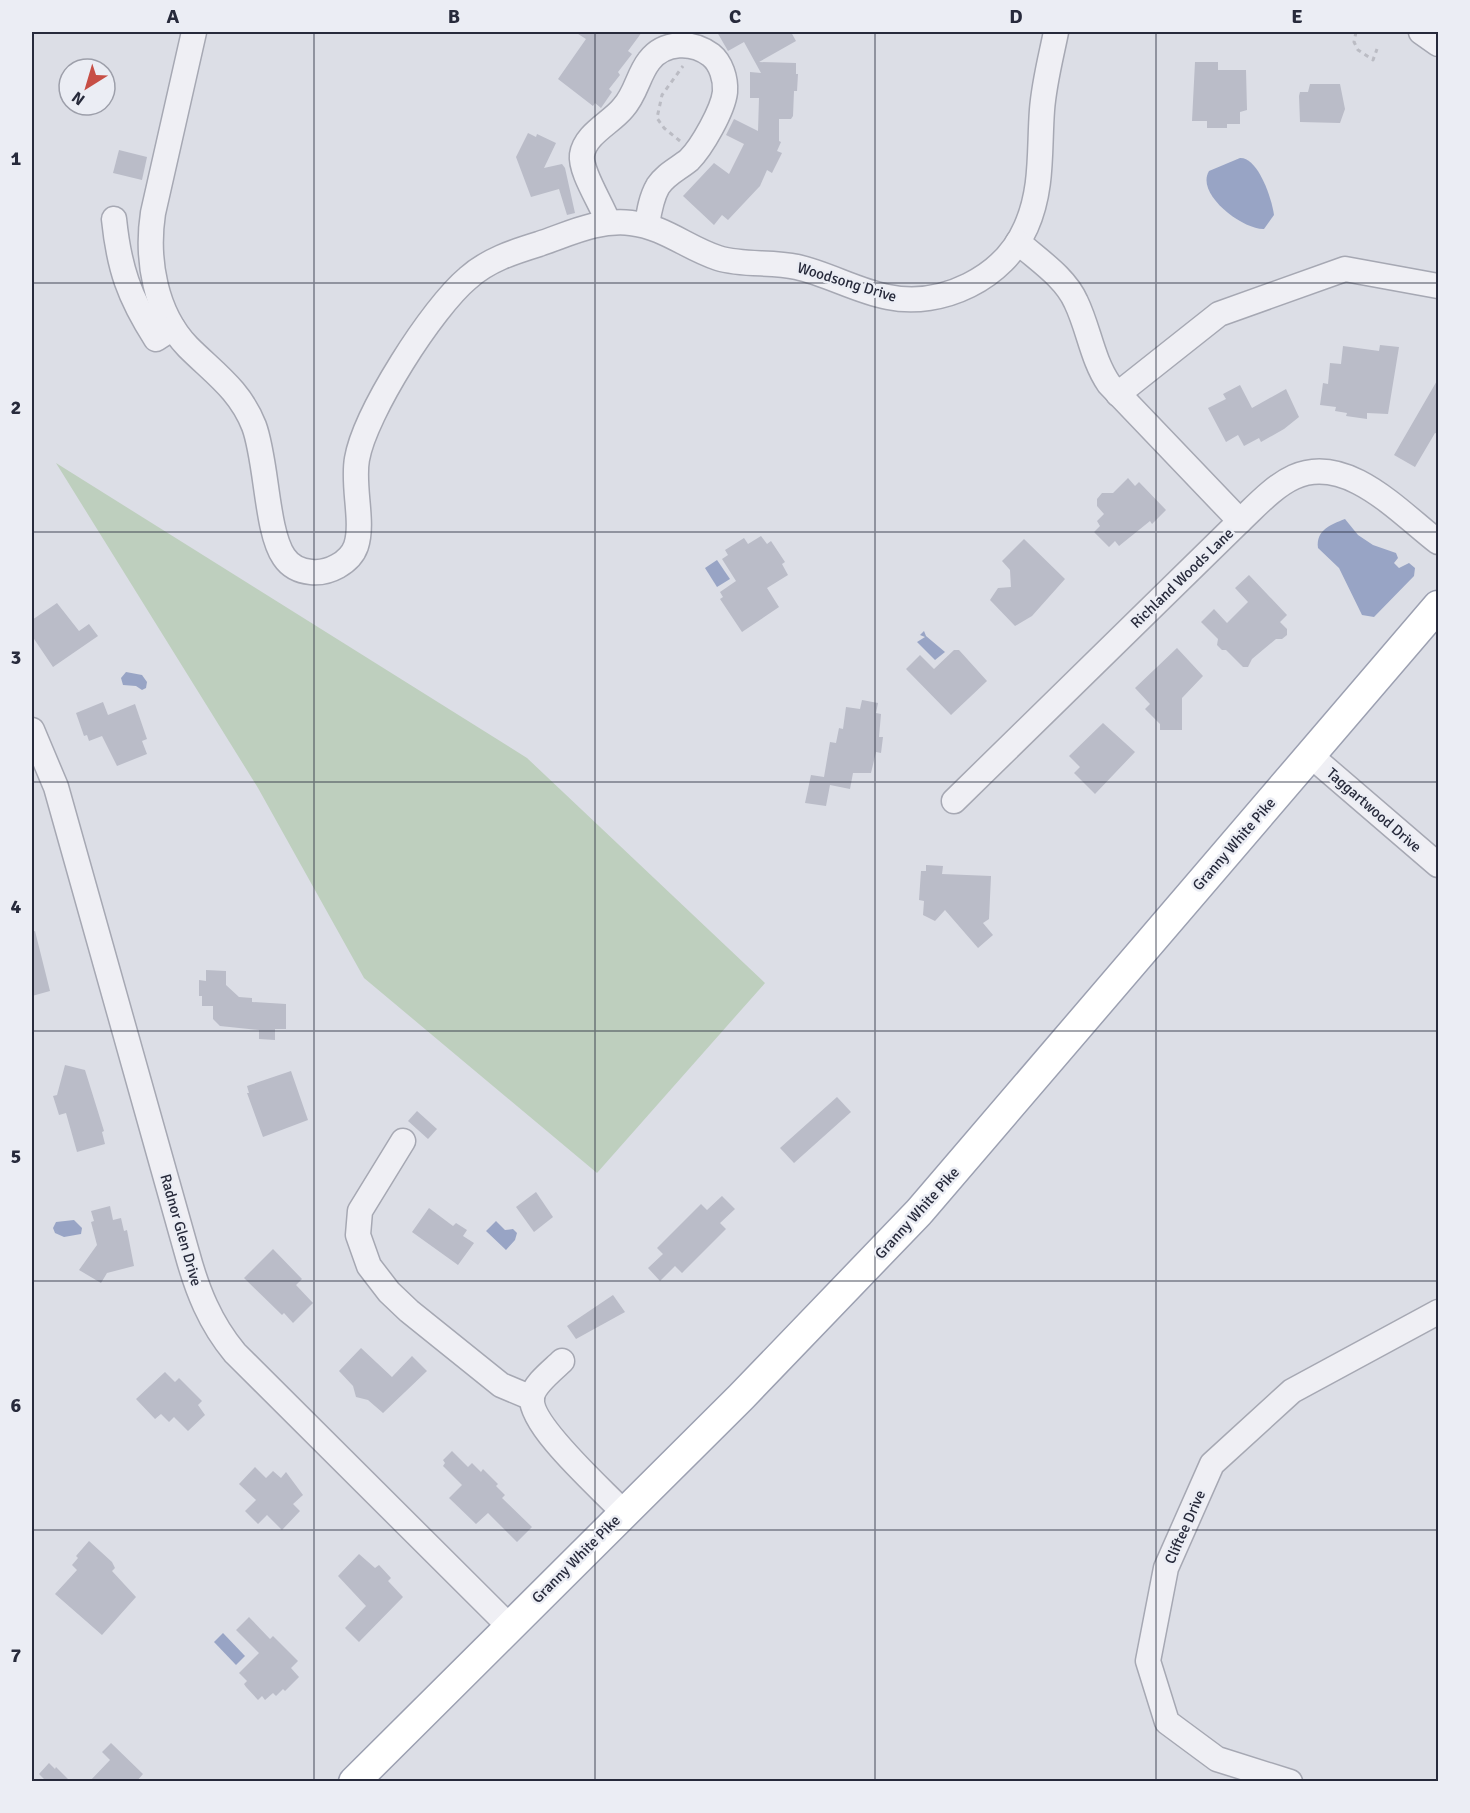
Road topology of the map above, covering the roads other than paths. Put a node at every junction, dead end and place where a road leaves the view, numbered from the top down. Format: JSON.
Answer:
{"nodes":[{"id":1,"x":194,"y":32,"type":"edge"},
{"id":2,"x":1056,"y":32,"type":"edge"},
{"id":3,"x":1420,"y":32,"type":"edge"},
{"id":4,"x":1438,"y":44,"type":"edge"},
{"id":5,"x":114,"y":219,"type":"dead end"},
{"id":6,"x":608,"y":222,"type":"junction"},
{"id":7,"x":646,"y":225,"type":"junction"},
{"id":8,"x":1018,"y":242,"type":"junction"},
{"id":9,"x":1438,"y":286,"type":"edge"},
{"id":10,"x":173,"y":328,"type":"junction"},
{"id":11,"x":1118,"y":394,"type":"junction"},
{"id":12,"x":1240,"y":521,"type":"junction"},
{"id":13,"x":1438,"y":542,"type":"edge"},
{"id":14,"x":1438,"y":606,"type":"edge"},
{"id":15,"x":32,"y":730,"type":"edge"},
{"id":16,"x":1310,"y":755,"type":"junction"},
{"id":17,"x":954,"y":801,"type":"dead end"},
{"id":18,"x":1438,"y":865,"type":"edge"},
{"id":19,"x":403,"y":1141,"type":"dead end"},
{"id":20,"x":1438,"y":1312,"type":"edge"},
{"id":21,"x":562,"y":1361,"type":"dead end"},
{"id":22,"x":532,"y":1398,"type":"junction"},
{"id":23,"x":623,"y":1512,"type":"junction"},
{"id":24,"x":509,"y":1626,"type":"junction"},
{"id":25,"x":354,"y":1782,"type":"edge"},
{"id":26,"x":1290,"y":1782,"type":"edge"}],
"edges":[{"from":1,"to":10,"type":"street","name":"Woodsong Drive"},
{"from":2,"to":8,"type":"street","name":"Woodsong Drive"},
{"from":3,"to":4,"type":"street"},
{"from":5,"to":10,"type":"street"},
{"from":6,"to":7,"type":"street","name":"Woodsong Drive"},
{"from":6,"to":7,"type":"street"},
{"from":6,"to":10,"type":"street","name":"Woodsong Drive"},
{"from":7,"to":8,"type":"street","name":"Woodsong Drive"},
{"from":8,"to":11,"type":"street"},
{"from":9,"to":11,"type":"street"},
{"from":11,"to":12,"type":"street"},
{"from":12,"to":13,"type":"street","name":"Richland Woods Lane"},
{"from":12,"to":17,"type":"street","name":"Richland Woods Lane"},
{"from":14,"to":16,"type":"main road","name":"Granny White Pike"},
{"from":15,"to":24,"type":"street","name":"Radnor Glen Drive"},
{"from":16,"to":18,"type":"street","name":"Taggartwood Drive"},
{"from":16,"to":23,"type":"main road","name":"Granny White Pike"},
{"from":19,"to":22,"type":"street"},
{"from":20,"to":26,"type":"street","name":"Cliftee Drive"},
{"from":21,"to":22,"type":"street"},
{"from":22,"to":23,"type":"street"},
{"from":23,"to":24,"type":"main road","name":"Granny White Pike"},
{"from":24,"to":25,"type":"main road","name":"Granny White Pike"}]}
